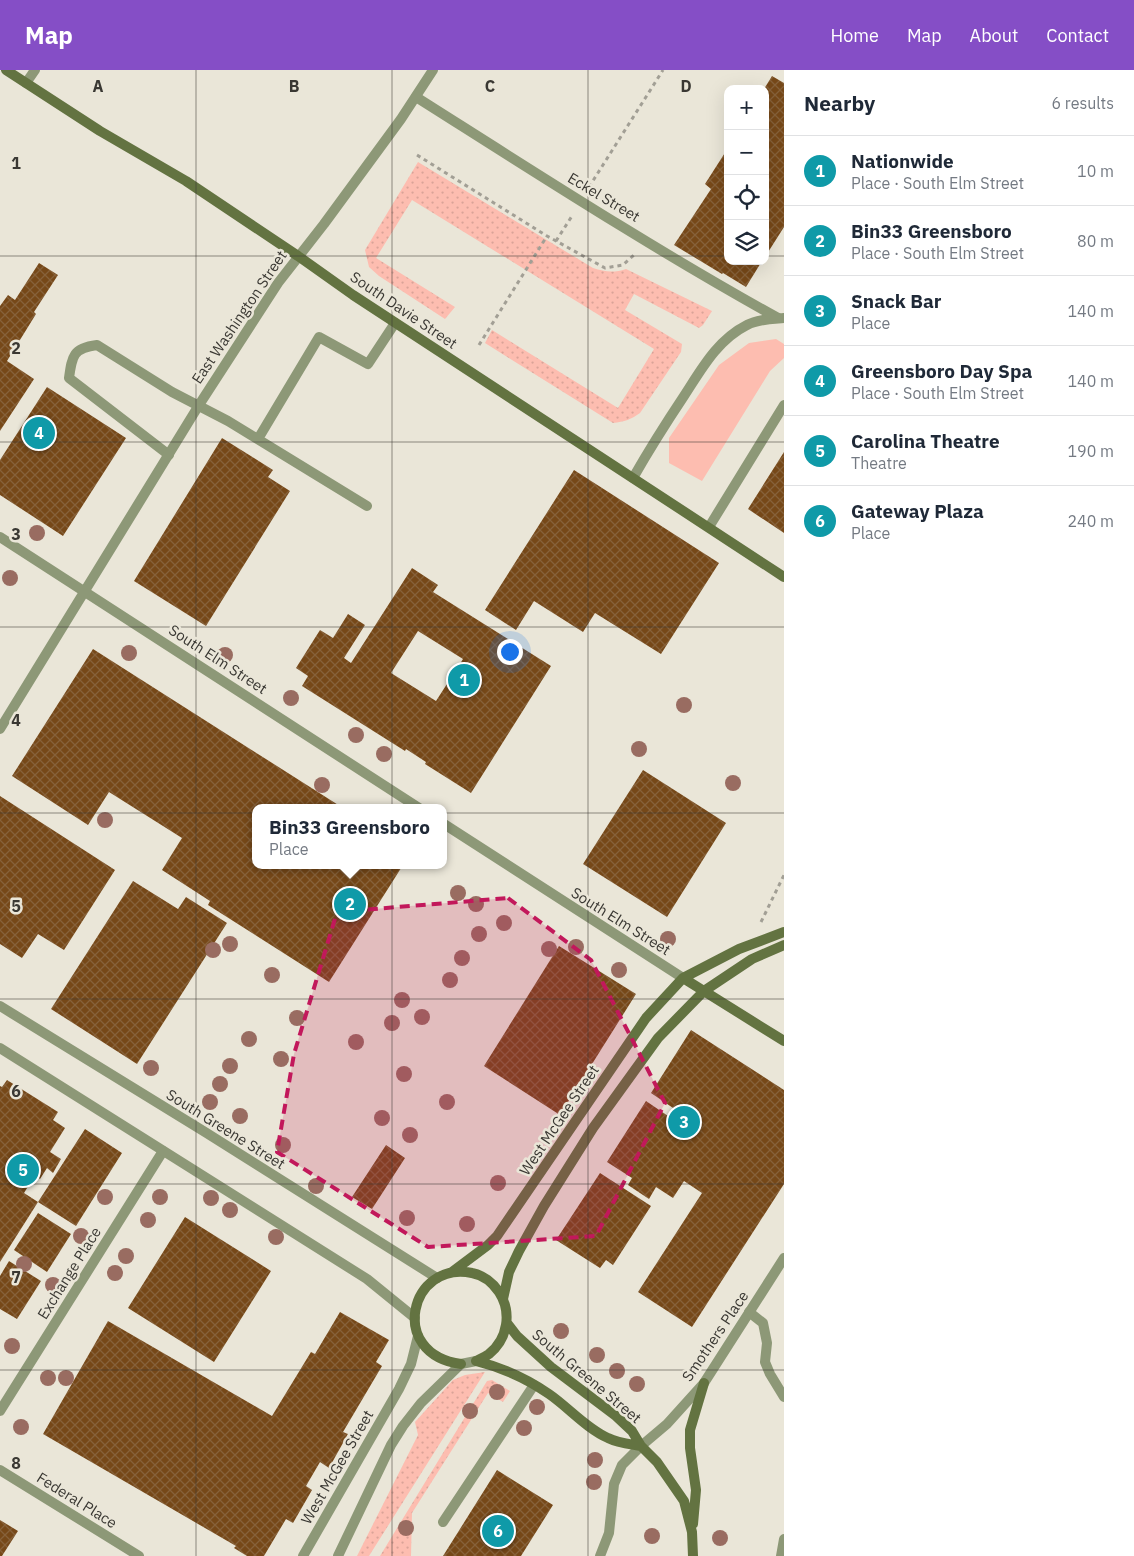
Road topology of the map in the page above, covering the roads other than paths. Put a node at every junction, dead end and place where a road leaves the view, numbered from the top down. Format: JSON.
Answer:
{"nodes":[{"id":1,"x":6,"y":70,"type":"edge"},
{"id":2,"x":35,"y":70,"type":"edge"},
{"id":3,"x":433,"y":70,"type":"edge"},
{"id":4,"x":26,"y":83,"type":"junction"},
{"id":5,"x":416,"y":97,"type":"junction"},
{"id":6,"x":298,"y":256,"type":"junction"},
{"id":7,"x":781,"y":318,"type":"edge"},
{"id":8,"x":395,"y":323,"type":"junction"},
{"id":9,"x":199,"y":405,"type":"junction"},
{"id":10,"x":784,"y":405,"type":"edge"},
{"id":11,"x":258,"y":439,"type":"junction"},
{"id":12,"x":169,"y":455,"type":"junction"},
{"id":13,"x":633,"y":478,"type":"junction"},
{"id":14,"x":367,"y":506,"type":"dead end"},
{"id":15,"x":709,"y":527,"type":"junction"},
{"id":16,"x":0,"y":537,"type":"edge"},
{"id":17,"x":784,"y":577,"type":"edge"},
{"id":18,"x":86,"y":591,"type":"junction"},
{"id":19,"x":0,"y":730,"type":"edge"},
{"id":20,"x":413,"y":804,"type":"edge"},
{"id":21,"x":447,"y":826,"type":"edge"},
{"id":22,"x":784,"y":932,"type":"edge"},
{"id":23,"x":784,"y":945,"type":"edge"},
{"id":24,"x":683,"y":978,"type":"junction"},
{"id":25,"x":704,"y":991,"type":"junction"},
{"id":26,"x":0,"y":1006,"type":"edge"},
{"id":27,"x":784,"y":1041,"type":"edge"},
{"id":28,"x":0,"y":1048,"type":"edge"},
{"id":29,"x":163,"y":1151,"type":"junction"},
{"id":30,"x":784,"y":1258,"type":"edge"},
{"id":31,"x":452,"y":1272,"type":"junction"},
{"id":32,"x":437,"y":1278,"type":"junction"},
{"id":33,"x":503,"y":1299,"type":"junction"},
{"id":34,"x":750,"y":1312,"type":"junction"},
{"id":35,"x":415,"y":1318,"type":"junction"},
{"id":36,"x":507,"y":1323,"type":"junction"},
{"id":37,"x":418,"y":1336,"type":"junction"},
{"id":38,"x":476,"y":1362,"type":"junction"},
{"id":39,"x":461,"y":1364,"type":"junction"},
{"id":40,"x":704,"y":1383,"type":"junction"},
{"id":41,"x":534,"y":1385,"type":"junction"},
{"id":42,"x":784,"y":1398,"type":"edge"},
{"id":43,"x":0,"y":1411,"type":"edge"},
{"id":44,"x":641,"y":1446,"type":"junction"},
{"id":45,"x":0,"y":1470,"type":"edge"},
{"id":46,"x":443,"y":1522,"type":"dead end"},
{"id":47,"x":692,"y":1532,"type":"junction"},
{"id":48,"x":784,"y":1540,"type":"edge"},
{"id":49,"x":139,"y":1556,"type":"edge"},
{"id":50,"x":303,"y":1556,"type":"edge"},
{"id":51,"x":338,"y":1556,"type":"edge"},
{"id":52,"x":600,"y":1556,"type":"edge"},
{"id":53,"x":694,"y":1556,"type":"edge"},
{"id":54,"x":781,"y":1556,"type":"edge"}],
"edges":[{"from":1,"to":4,"type":"main road","name":"South Davie Street"},
{"from":2,"to":4,"type":"street"},
{"from":3,"to":5,"type":"street","name":"East Washington Street"},
{"from":4,"to":6,"type":"main road","name":"South Davie Street"},
{"from":5,"to":6,"type":"street","name":"East Washington Street"},
{"from":5,"to":7,"type":"street","name":"Eckel Street"},
{"from":6,"to":8,"type":"main road","name":"South Davie Street"},
{"from":6,"to":9,"type":"street","name":"East Washington Street"},
{"from":7,"to":13,"type":"street"},
{"from":8,"to":11,"type":"street"},
{"from":8,"to":13,"type":"main road","name":"South Davie Street"},
{"from":9,"to":11,"type":"street"},
{"from":9,"to":12,"type":"street","name":"East Washington Street"},
{"from":9,"to":12,"type":"street"},
{"from":10,"to":15,"type":"street"},
{"from":11,"to":14,"type":"street"},
{"from":12,"to":18,"type":"street","name":"East Washington Street"},
{"from":13,"to":15,"type":"main road","name":"South Davie Street"},
{"from":15,"to":17,"type":"main road","name":"South Davie Street"},
{"from":16,"to":18,"type":"street","name":"South Elm Street"},
{"from":18,"to":19,"type":"street","name":"East Washington Street"},
{"from":18,"to":20,"type":"street","name":"South Elm Street"},
{"from":21,"to":24,"type":"street","name":"South Elm Street"},
{"from":22,"to":24,"type":"main road"},
{"from":23,"to":25,"type":"main road"},
{"from":24,"to":25,"type":"main road","name":"South Elm Street"},
{"from":24,"to":31,"type":"main road","name":"West McGee Street"},
{"from":25,"to":27,"type":"main road","name":"South Elm Street"},
{"from":25,"to":33,"type":"main road"},
{"from":26,"to":32,"type":"street","name":"South Greene Street"},
{"from":28,"to":29,"type":"street"},
{"from":29,"to":35,"type":"street"},
{"from":29,"to":43,"type":"street","name":"Exchange Place"},
{"from":30,"to":34,"type":"street","name":"Smothers Place"},
{"from":31,"to":32,"type":"main road"},
{"from":31,"to":33,"type":"main road"},
{"from":32,"to":35,"type":"main road"},
{"from":33,"to":36,"type":"main road"},
{"from":34,"to":40,"type":"street","name":"Smothers Place"},
{"from":34,"to":42,"type":"street"},
{"from":35,"to":37,"type":"main road"},
{"from":36,"to":38,"type":"main road"},
{"from":36,"to":44,"type":"main road","name":"South Greene Street"},
{"from":37,"to":39,"type":"main road"},
{"from":37,"to":50,"type":"street","name":"West McGee Street"},
{"from":38,"to":39,"type":"street"},
{"from":38,"to":41,"type":"main road","name":"South Greene Street"},
{"from":39,"to":51,"type":"street"},
{"from":40,"to":44,"type":"street","name":"Smothers Place"},
{"from":40,"to":47,"type":"main road"},
{"from":41,"to":44,"type":"main road","name":"South Greene Street"},
{"from":41,"to":46,"type":"street"},
{"from":44,"to":47,"type":"main road"},
{"from":44,"to":52,"type":"street","name":"Smothers Place"},
{"from":45,"to":49,"type":"street","name":"Federal Place"},
{"from":47,"to":53,"type":"main road"},
{"from":48,"to":54,"type":"street"}]}
